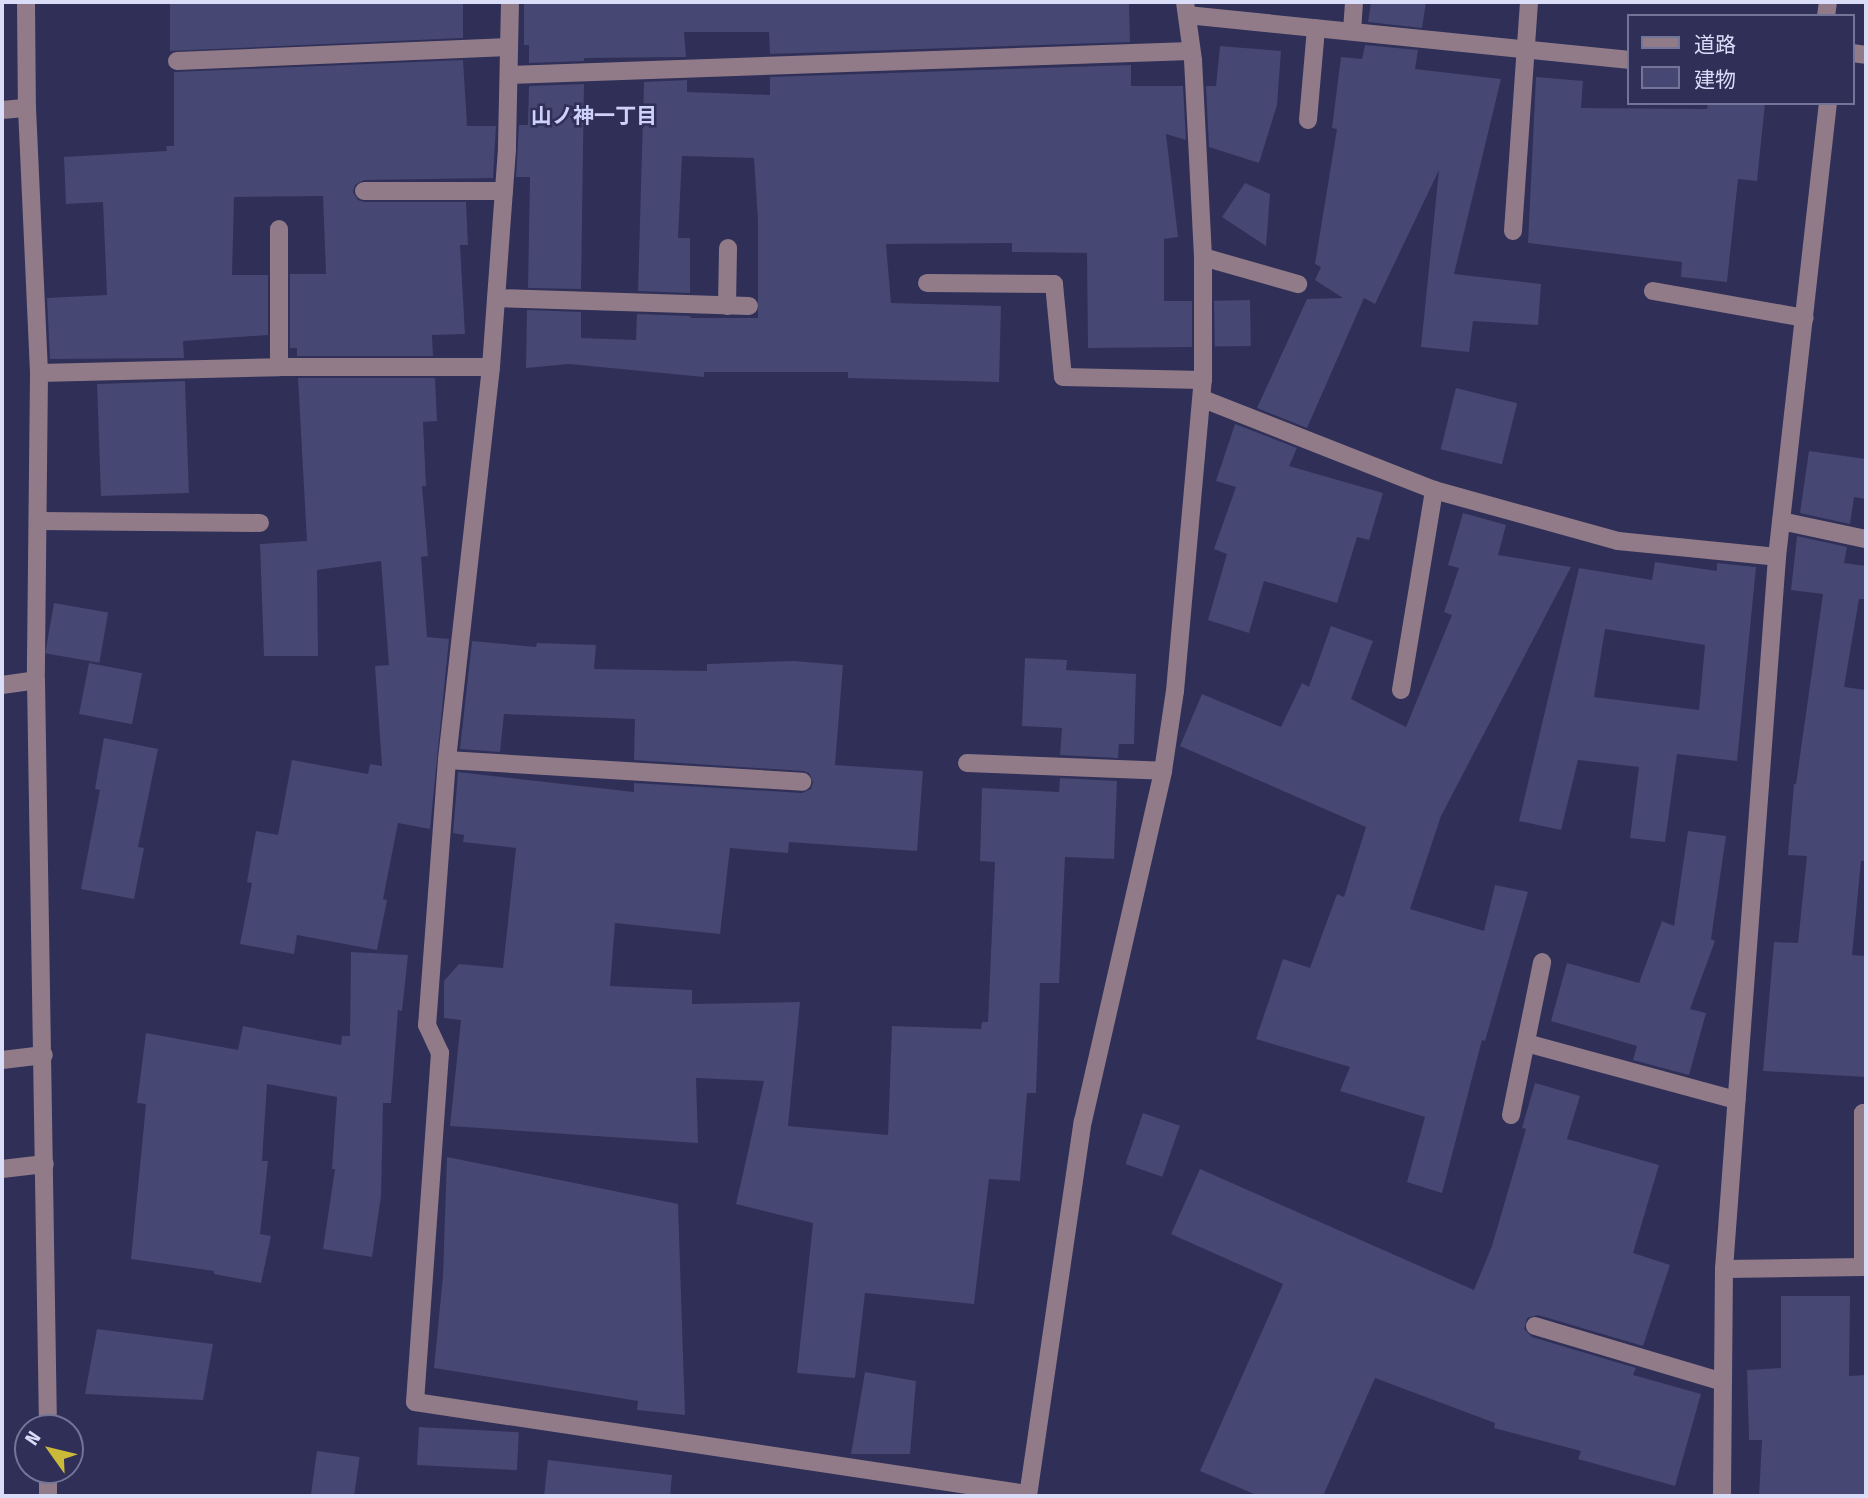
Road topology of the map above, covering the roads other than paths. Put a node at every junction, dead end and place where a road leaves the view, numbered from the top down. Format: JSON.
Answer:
{"nodes":[{"id":1,"x":26,"y":2,"type":"edge"},
{"id":2,"x":510,"y":2,"type":"edge"},
{"id":3,"x":1354,"y":2,"type":"edge"},
{"id":4,"x":1529,"y":2,"type":"edge"},
{"id":5,"x":1186,"y":8,"type":"edge"},
{"id":6,"x":1316,"y":28,"type":"junction"},
{"id":7,"x":1352,"y":31,"type":"junction"},
{"id":8,"x":509,"y":47,"type":"junction"},
{"id":9,"x":1527,"y":49,"type":"junction"},
{"id":10,"x":1191,"y":51,"type":"junction"},
{"id":11,"x":1626,"y":60,"type":"edge"},
{"id":12,"x":177,"y":61,"type":"dead end"},
{"id":13,"x":509,"y":75,"type":"junction"},
{"id":14,"x":1828,"y":105,"type":"edge"},
{"id":15,"x":27,"y":108,"type":"junction"},
{"id":16,"x":2,"y":110,"type":"edge"},
{"id":17,"x":1308,"y":120,"type":"dead end"},
{"id":18,"x":364,"y":191,"type":"dead end"},
{"id":19,"x":504,"y":191,"type":"junction"},
{"id":20,"x":279,"y":229,"type":"dead end"},
{"id":21,"x":1513,"y":231,"type":"dead end"},
{"id":22,"x":728,"y":248,"type":"dead end"},
{"id":23,"x":1203,"y":257,"type":"junction"},
{"id":24,"x":927,"y":283,"type":"dead end"},
{"id":25,"x":1298,"y":284,"type":"dead end"},
{"id":26,"x":1653,"y":291,"type":"dead end"},
{"id":27,"x":496,"y":298,"type":"junction"},
{"id":28,"x":727,"y":306,"type":"junction"},
{"id":29,"x":749,"y":306,"type":"dead end"},
{"id":30,"x":1805,"y":318,"type":"junction"},
{"id":31,"x":279,"y":367,"type":"junction"},
{"id":32,"x":491,"y":367,"type":"junction"},
{"id":33,"x":39,"y":373,"type":"junction"},
{"id":34,"x":1203,"y":380,"type":"junction"},
{"id":35,"x":1203,"y":399,"type":"junction"},
{"id":36,"x":1434,"y":490,"type":"junction"},
{"id":37,"x":40,"y":521,"type":"junction"},
{"id":38,"x":1782,"y":521,"type":"junction"},
{"id":39,"x":260,"y":523,"type":"dead end"},
{"id":40,"x":1866,"y":539,"type":"edge"},
{"id":41,"x":1777,"y":557,"type":"junction"},
{"id":42,"x":36,"y":680,"type":"junction"},
{"id":43,"x":2,"y":685,"type":"edge"},
{"id":44,"x":1401,"y":690,"type":"dead end"},
{"id":45,"x":447,"y":760,"type":"junction"},
{"id":46,"x":967,"y":763,"type":"dead end"},
{"id":47,"x":1163,"y":771,"type":"junction"},
{"id":48,"x":802,"y":782,"type":"dead end"},
{"id":49,"x":1542,"y":962,"type":"dead end"},
{"id":50,"x":1525,"y":1043,"type":"junction"},
{"id":51,"x":44,"y":1055,"type":"junction"},
{"id":52,"x":2,"y":1060,"type":"edge"},
{"id":53,"x":1737,"y":1100,"type":"junction"},
{"id":54,"x":1866,"y":1113,"type":"edge"},
{"id":55,"x":1511,"y":1115,"type":"dead end"},
{"id":56,"x":45,"y":1164,"type":"junction"},
{"id":57,"x":2,"y":1169,"type":"edge"},
{"id":58,"x":1724,"y":1269,"type":"junction"},
{"id":59,"x":1535,"y":1326,"type":"dead end"},
{"id":60,"x":1723,"y":1382,"type":"junction"},
{"id":61,"x":48,"y":1414,"type":"edge"},
{"id":62,"x":1027,"y":1495,"type":"edge"},
{"id":63,"x":1722,"y":1496,"type":"edge"}],
"edges":[{"from":1,"to":15,"type":"street"},
{"from":2,"to":8,"type":"street"},
{"from":3,"to":7,"type":"street"},
{"from":4,"to":9,"type":"street"},
{"from":5,"to":6,"type":"street"},
{"from":5,"to":10,"type":"street"},
{"from":6,"to":7,"type":"street"},
{"from":6,"to":17,"type":"street"},
{"from":7,"to":9,"type":"street"},
{"from":8,"to":12,"type":"street"},
{"from":8,"to":13,"type":"street"},
{"from":9,"to":11,"type":"street"},
{"from":9,"to":21,"type":"street"},
{"from":10,"to":13,"type":"street"},
{"from":10,"to":23,"type":"street"},
{"from":13,"to":19,"type":"street"},
{"from":14,"to":30,"type":"street"},
{"from":15,"to":16,"type":"street"},
{"from":15,"to":33,"type":"street"},
{"from":18,"to":19,"type":"street"},
{"from":19,"to":27,"type":"street"},
{"from":20,"to":31,"type":"street"},
{"from":22,"to":28,"type":"street"},
{"from":23,"to":25,"type":"street"},
{"from":23,"to":34,"type":"street"},
{"from":24,"to":34,"type":"street"},
{"from":26,"to":30,"type":"street"},
{"from":27,"to":28,"type":"street"},
{"from":27,"to":32,"type":"street"},
{"from":28,"to":29,"type":"street"},
{"from":30,"to":38,"type":"street"},
{"from":31,"to":32,"type":"street"},
{"from":31,"to":33,"type":"street"},
{"from":32,"to":45,"type":"street"},
{"from":33,"to":37,"type":"street"},
{"from":34,"to":35,"type":"street"},
{"from":35,"to":36,"type":"street"},
{"from":35,"to":47,"type":"street"},
{"from":36,"to":41,"type":"street"},
{"from":36,"to":44,"type":"street"},
{"from":37,"to":39,"type":"street"},
{"from":37,"to":42,"type":"street"},
{"from":38,"to":40,"type":"street"},
{"from":38,"to":41,"type":"street"},
{"from":41,"to":53,"type":"street"},
{"from":42,"to":43,"type":"street"},
{"from":42,"to":51,"type":"street"},
{"from":45,"to":48,"type":"street"},
{"from":45,"to":62,"type":"street"},
{"from":46,"to":47,"type":"street"},
{"from":47,"to":62,"type":"street"},
{"from":49,"to":50,"type":"street"},
{"from":50,"to":53,"type":"street"},
{"from":50,"to":55,"type":"street"},
{"from":51,"to":52,"type":"street"},
{"from":51,"to":56,"type":"street"},
{"from":53,"to":58,"type":"street"},
{"from":54,"to":58,"type":"street"},
{"from":56,"to":57,"type":"street"},
{"from":56,"to":61,"type":"street"},
{"from":58,"to":60,"type":"street"},
{"from":59,"to":60,"type":"street"},
{"from":60,"to":63,"type":"street"}]}
